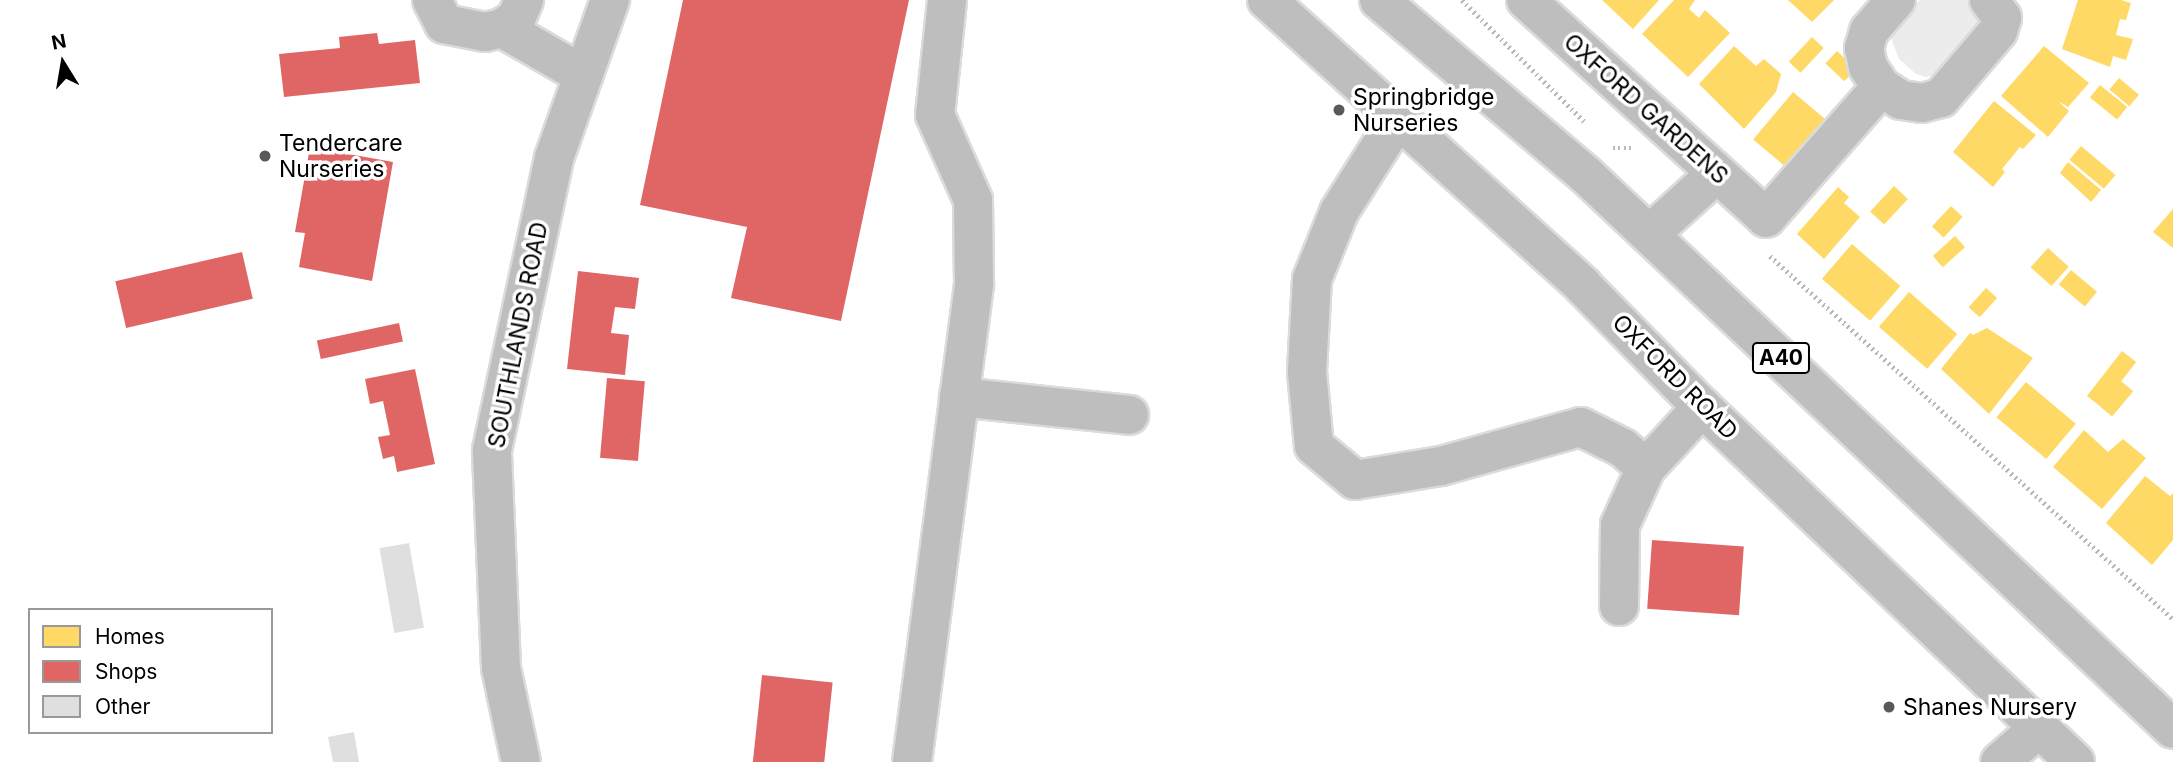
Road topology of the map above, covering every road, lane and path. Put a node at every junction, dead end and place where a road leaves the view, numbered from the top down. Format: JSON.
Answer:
{"nodes":[{"id":1,"x":432,"y":0,"type":"edge"},
{"id":2,"x":610,"y":0,"type":"edge"},
{"id":3,"x":947,"y":0,"type":"edge"},
{"id":4,"x":1268,"y":0,"type":"edge"},
{"id":5,"x":1379,"y":0,"type":"edge"},
{"id":6,"x":1462,"y":0,"type":"edge"},
{"id":7,"x":1526,"y":0,"type":"edge"},
{"id":8,"x":1896,"y":0,"type":"edge"},
{"id":9,"x":1989,"y":0,"type":"edge"},
{"id":10,"x":513,"y":14,"type":"edge"},
{"id":11,"x":583,"y":75,"type":"junction"},
{"id":12,"x":1881,"y":87,"type":"junction"},
{"id":13,"x":1399,"y":117,"type":"junction"},
{"id":14,"x":1593,"y":130,"type":"dead end"},
{"id":15,"x":1603,"y":139,"type":"dead end"},
{"id":16,"x":1612,"y":148,"type":"dead end"},
{"id":17,"x":1716,"y":174,"type":"junction"},
{"id":18,"x":1766,"y":218,"type":"junction"},
{"id":19,"x":1650,"y":234,"type":"junction"},
{"id":20,"x":959,"y":397,"type":"junction"},
{"id":21,"x":1702,"y":407,"type":"junction"},
{"id":22,"x":1129,"y":415,"type":"dead end"},
{"id":23,"x":1646,"y":468,"type":"junction"},
{"id":24,"x":1619,"y":606,"type":"dead end"},
{"id":25,"x":2173,"y":620,"type":"edge"},
{"id":26,"x":2039,"y":728,"type":"junction"},
{"id":27,"x":2173,"y":729,"type":"edge"},
{"id":28,"x":521,"y":762,"type":"edge"},
{"id":29,"x":912,"y":762,"type":"edge"},
{"id":30,"x":2000,"y":762,"type":"edge"},
{"id":31,"x":2075,"y":762,"type":"edge"}],
"edges":[{"from":1,"to":10,"type":"main road"},
{"from":2,"to":11,"type":"main road","name":"SOUTHLANDS ROAD"},
{"from":3,"to":20,"type":"main road"},
{"from":4,"to":13,"type":"main road","name":"OXFORD ROAD"},
{"from":5,"to":19,"type":"main road","number":"A40"},
{"from":6,"to":14,"type":"path"},
{"from":7,"to":17,"type":"main road","name":"OXFORD GARDENS"},
{"from":8,"to":12,"type":"main road"},
{"from":9,"to":12,"type":"main road"},
{"from":10,"to":11,"type":"main road"},
{"from":11,"to":28,"type":"main road","name":"SOUTHLANDS ROAD"},
{"from":12,"to":18,"type":"main road"},
{"from":13,"to":21,"type":"main road","name":"OXFORD ROAD"},
{"from":13,"to":23,"type":"main road"},
{"from":15,"to":16,"type":"path"},
{"from":17,"to":18,"type":"main road","name":"OXFORD GARDENS"},
{"from":17,"to":19,"type":"main road"},
{"from":18,"to":25,"type":"path"},
{"from":19,"to":27,"type":"main road","number":"A40"},
{"from":20,"to":22,"type":"main road"},
{"from":20,"to":29,"type":"main road"},
{"from":21,"to":23,"type":"main road"},
{"from":21,"to":26,"type":"main road","name":"OXFORD ROAD"},
{"from":23,"to":24,"type":"main road"},
{"from":26,"to":30,"type":"main road"},
{"from":26,"to":31,"type":"main road","name":"OXFORD ROAD"}]}
